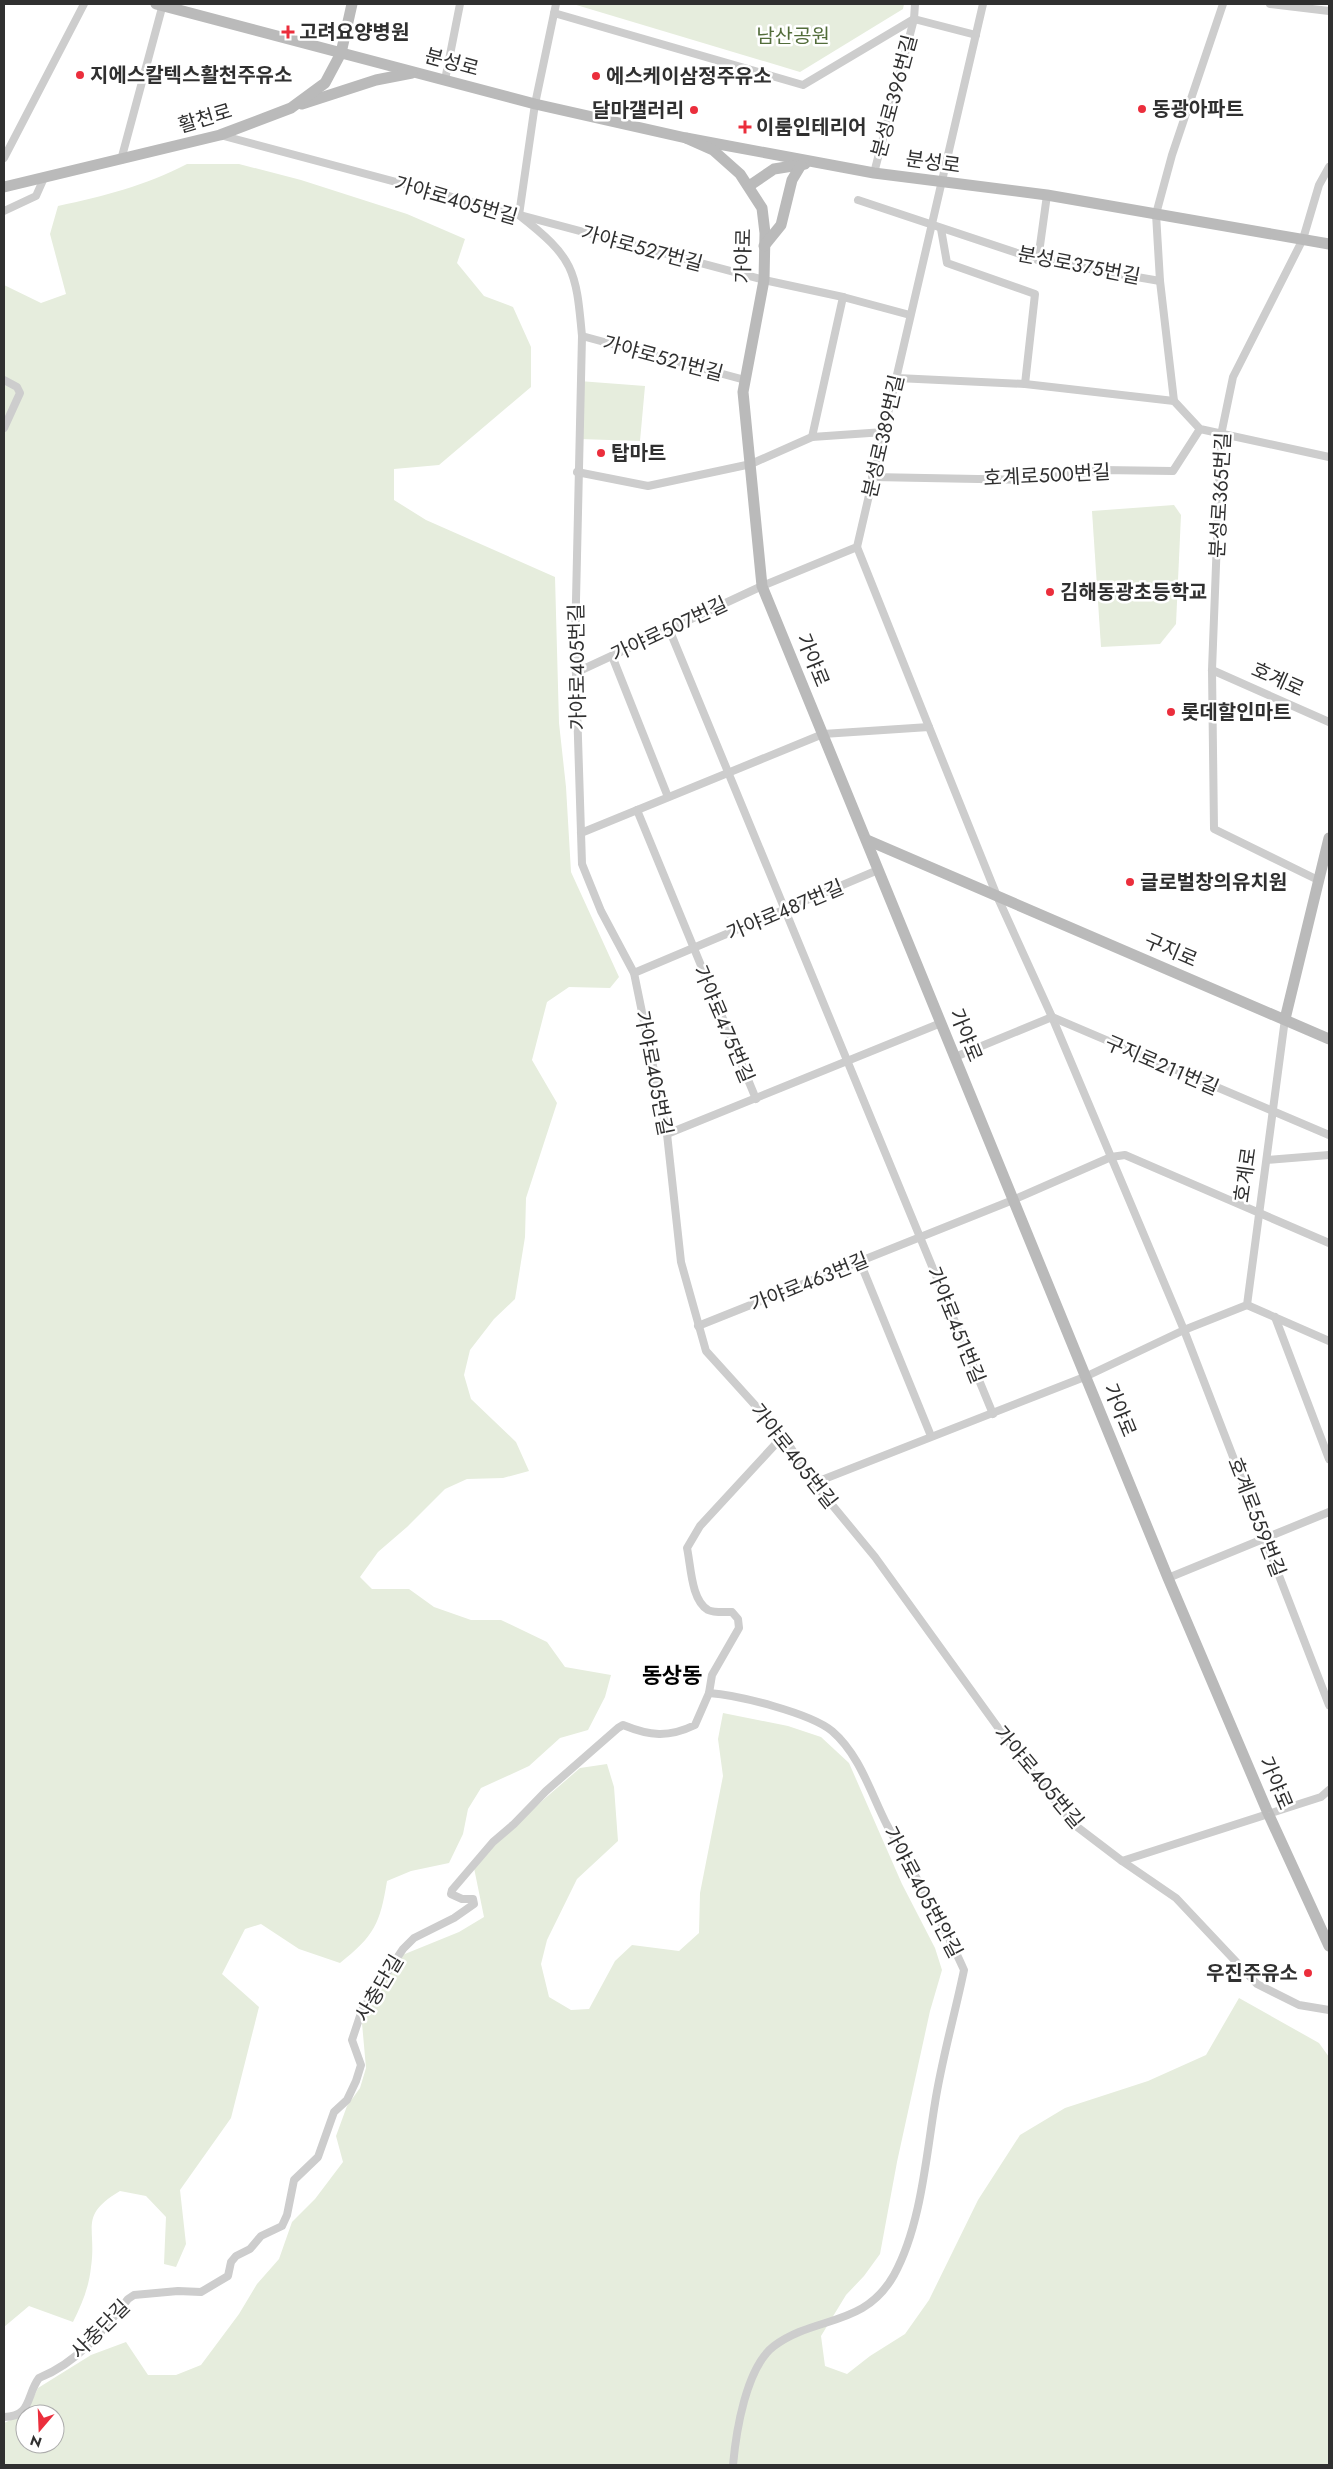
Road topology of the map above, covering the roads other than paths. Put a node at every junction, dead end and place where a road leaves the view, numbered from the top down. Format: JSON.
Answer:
{"nodes":[{"id":1,"x":84,"y":4,"type":"edge"},
{"id":2,"x":160,"y":4,"type":"edge"},
{"id":3,"x":352,"y":4,"type":"edge"},
{"id":4,"x":460,"y":4,"type":"edge"},
{"id":5,"x":556,"y":4,"type":"edge"},
{"id":6,"x":915,"y":4,"type":"edge"},
{"id":7,"x":983,"y":4,"type":"edge"},
{"id":8,"x":1223,"y":4,"type":"edge"},
{"id":9,"x":1270,"y":4,"type":"edge"},
{"id":10,"x":1326,"y":10,"type":"edge"},
{"id":11,"x":554,"y":13,"type":"junction"},
{"id":12,"x":914,"y":19,"type":"junction"},
{"id":13,"x":976,"y":35,"type":"junction"},
{"id":14,"x":342,"y":53,"type":"junction"},
{"id":15,"x":417,"y":73,"type":"junction"},
{"id":16,"x":444,"y":80,"type":"junction"},
{"id":17,"x":535,"y":104,"type":"junction"},
{"id":18,"x":291,"y":108,"type":"junction"},
{"id":19,"x":220,"y":135,"type":"junction"},
{"id":20,"x":686,"y":138,"type":"junction"},
{"id":21,"x":4,"y":158,"type":"edge"},
{"id":22,"x":122,"y":160,"type":"junction"},
{"id":23,"x":817,"y":163,"type":"junction"},
{"id":24,"x":801,"y":165,"type":"junction"},
{"id":25,"x":1329,"y":167,"type":"edge"},
{"id":26,"x":874,"y":172,"type":"junction"},
{"id":27,"x":44,"y":178,"type":"junction"},
{"id":28,"x":941,"y":182,"type":"junction"},
{"id":29,"x":749,"y":186,"type":"junction"},
{"id":30,"x":4,"y":187,"type":"edge"},
{"id":31,"x":1048,"y":195,"type":"junction"},
{"id":32,"x":858,"y":200,"type":"dead end"},
{"id":33,"x":4,"y":210,"type":"edge"},
{"id":34,"x":1156,"y":214,"type":"junction"},
{"id":35,"x":519,"y":215,"type":"junction"},
{"id":36,"x":932,"y":225,"type":"junction"},
{"id":37,"x":941,"y":229,"type":"junction"},
{"id":38,"x":1302,"y":239,"type":"junction"},
{"id":39,"x":1329,"y":244,"type":"edge"},
{"id":40,"x":764,"y":246,"type":"junction"},
{"id":41,"x":1038,"y":260,"type":"junction"},
{"id":42,"x":764,"y":280,"type":"junction"},
{"id":43,"x":1160,"y":281,"type":"junction"},
{"id":44,"x":843,"y":297,"type":"junction"},
{"id":45,"x":910,"y":315,"type":"junction"},
{"id":46,"x":582,"y":336,"type":"junction"},
{"id":47,"x":897,"y":378,"type":"junction"},
{"id":48,"x":4,"y":380,"type":"edge"},
{"id":49,"x":745,"y":380,"type":"junction"},
{"id":50,"x":1025,"y":384,"type":"junction"},
{"id":51,"x":1174,"y":400,"type":"junction"},
{"id":52,"x":4,"y":428,"type":"edge"},
{"id":53,"x":1200,"y":429,"type":"junction"},
{"id":54,"x":884,"y":432,"type":"junction"},
{"id":55,"x":1221,"y":435,"type":"junction"},
{"id":56,"x":812,"y":437,"type":"junction"},
{"id":57,"x":1329,"y":457,"type":"edge"},
{"id":58,"x":751,"y":464,"type":"junction"},
{"id":59,"x":577,"y":472,"type":"junction"},
{"id":60,"x":872,"y":477,"type":"junction"},
{"id":61,"x":857,"y":547,"type":"junction"},
{"id":62,"x":762,"y":586,"type":"junction"},
{"id":63,"x":669,"y":629,"type":"junction"},
{"id":64,"x":612,"y":656,"type":"junction"},
{"id":65,"x":1212,"y":670,"type":"junction"},
{"id":66,"x":576,"y":672,"type":"junction"},
{"id":67,"x":1329,"y":722,"type":"edge"},
{"id":68,"x":929,"y":728,"type":"junction"},
{"id":69,"x":823,"y":734,"type":"junction"},
{"id":70,"x":728,"y":773,"type":"junction"},
{"id":71,"x":668,"y":797,"type":"junction"},
{"id":72,"x":637,"y":810,"type":"junction"},
{"id":73,"x":581,"y":832,"type":"junction"},
{"id":74,"x":1329,"y":838,"type":"edge"},
{"id":75,"x":866,"y":840,"type":"junction"},
{"id":76,"x":878,"y":870,"type":"junction"},
{"id":77,"x":1318,"y":880,"type":"junction"},
{"id":78,"x":997,"y":896,"type":"junction"},
{"id":79,"x":784,"y":910,"type":"junction"},
{"id":80,"x":693,"y":950,"type":"junction"},
{"id":81,"x":634,"y":973,"type":"junction"},
{"id":82,"x":1052,"y":1018,"type":"junction"},
{"id":83,"x":1285,"y":1019,"type":"junction"},
{"id":84,"x":941,"y":1023,"type":"junction"},
{"id":85,"x":1329,"y":1039,"type":"edge"},
{"id":86,"x":955,"y":1057,"type":"junction"},
{"id":87,"x":847,"y":1060,"type":"junction"},
{"id":88,"x":756,"y":1099,"type":"junction"},
{"id":89,"x":1273,"y":1112,"type":"junction"},
{"id":90,"x":667,"y":1134,"type":"junction"},
{"id":91,"x":1329,"y":1135,"type":"edge"},
{"id":92,"x":1329,"y":1156,"type":"edge"},
{"id":93,"x":1111,"y":1157,"type":"junction"},
{"id":94,"x":1267,"y":1160,"type":"junction"},
{"id":95,"x":1013,"y":1200,"type":"junction"},
{"id":96,"x":1259,"y":1212,"type":"junction"},
{"id":97,"x":920,"y":1236,"type":"junction"},
{"id":98,"x":1329,"y":1243,"type":"edge"},
{"id":99,"x":860,"y":1262,"type":"junction"},
{"id":100,"x":1247,"y":1305,"type":"junction"},
{"id":101,"x":1275,"y":1317,"type":"junction"},
{"id":102,"x":698,"y":1326,"type":"junction"},
{"id":103,"x":1184,"y":1330,"type":"junction"},
{"id":104,"x":1329,"y":1342,"type":"edge"},
{"id":105,"x":1087,"y":1376,"type":"junction"},
{"id":106,"x":993,"y":1414,"type":"junction"},
{"id":107,"x":783,"y":1436,"type":"junction"},
{"id":108,"x":931,"y":1436,"type":"junction"},
{"id":109,"x":1329,"y":1459,"type":"edge"},
{"id":110,"x":814,"y":1483,"type":"junction"},
{"id":111,"x":1329,"y":1512,"type":"edge"},
{"id":112,"x":1265,"y":1538,"type":"junction"},
{"id":113,"x":1168,"y":1578,"type":"junction"},
{"id":114,"x":709,"y":1693,"type":"junction"},
{"id":115,"x":1329,"y":1705,"type":"edge"},
{"id":116,"x":1329,"y":1790,"type":"edge"},
{"id":117,"x":1268,"y":1813,"type":"junction"},
{"id":118,"x":1122,"y":1861,"type":"junction"},
{"id":119,"x":1329,"y":1946,"type":"edge"},
{"id":120,"x":1329,"y":2010,"type":"edge"},
{"id":121,"x":4,"y":2418,"type":"edge"},
{"id":122,"x":733,"y":2465,"type":"edge"}],
"edges":[{"from":1,"to":21,"type":"street"},
{"from":2,"to":14,"type":"main road","name":"분성로"},
{"from":2,"to":22,"type":"street"},
{"from":3,"to":14,"type":"main road","name":"활천로"},
{"from":4,"to":16,"type":"street"},
{"from":5,"to":11,"type":"street"},
{"from":6,"to":12,"type":"street","name":"분성로396번길"},
{"from":7,"to":13,"type":"street","name":"분성로389번길"},
{"from":8,"to":34,"type":"street","name":"분성로375번길"},
{"from":9,"to":10,"type":"street"},
{"from":11,"to":12,"type":"street","name":"분성로396번길"},
{"from":11,"to":17,"type":"street"},
{"from":12,"to":13,"type":"street"},
{"from":12,"to":26,"type":"street","name":"분성로396번길"},
{"from":13,"to":28,"type":"street","name":"분성로389번길"},
{"from":14,"to":15,"type":"main road","name":"분성로"},
{"from":14,"to":18,"type":"main road","name":"활천로"},
{"from":15,"to":16,"type":"main road","name":"분성로"},
{"from":15,"to":18,"type":"main road"},
{"from":16,"to":17,"type":"main road","name":"분성로"},
{"from":17,"to":20,"type":"main road","name":"분성로"},
{"from":17,"to":35,"type":"street"},
{"from":18,"to":19,"type":"main road","name":"활천로"},
{"from":19,"to":22,"type":"main road","name":"활천로"},
{"from":19,"to":35,"type":"street","name":"가야로405번길"},
{"from":20,"to":23,"type":"main road","name":"분성로"},
{"from":20,"to":29,"type":"main road","name":"가야로"},
{"from":22,"to":27,"type":"main road","name":"활천로"},
{"from":23,"to":24,"type":"main road"},
{"from":23,"to":26,"type":"main road","name":"분성로"},
{"from":24,"to":29,"type":"main road"},
{"from":24,"to":40,"type":"main road"},
{"from":25,"to":38,"type":"street","name":"분성로365번길"},
{"from":26,"to":28,"type":"main road","name":"분성로"},
{"from":27,"to":30,"type":"main road","name":"활천로"},
{"from":27,"to":33,"type":"street"},
{"from":28,"to":31,"type":"main road","name":"분성로"},
{"from":28,"to":36,"type":"street","name":"분성로389번길"},
{"from":29,"to":40,"type":"main road","name":"가야로"},
{"from":31,"to":34,"type":"main road","name":"분성로"},
{"from":31,"to":41,"type":"street"},
{"from":32,"to":36,"type":"street"},
{"from":34,"to":38,"type":"main road","name":"분성로"},
{"from":34,"to":43,"type":"street","name":"분성로375번길"},
{"from":35,"to":42,"type":"street","name":"가야로527번길"},
{"from":35,"to":46,"type":"street","name":"가야로405번길"},
{"from":36,"to":37,"type":"street","name":"분성로375번길"},
{"from":36,"to":45,"type":"street","name":"분성로389번길"},
{"from":37,"to":41,"type":"street","name":"분성로375번길"},
{"from":37,"to":50,"type":"street","name":"분성로375번길"},
{"from":38,"to":39,"type":"main road","name":"분성로"},
{"from":38,"to":55,"type":"street","name":"분성로365번길"},
{"from":40,"to":42,"type":"main road","name":"가야로"},
{"from":41,"to":43,"type":"street","name":"분성로375번길"},
{"from":42,"to":44,"type":"street","name":"가야로527번길"},
{"from":42,"to":49,"type":"main road","name":"가야로"},
{"from":43,"to":51,"type":"street","name":"분성로375번길"},
{"from":44,"to":45,"type":"street","name":"가야로527번길"},
{"from":44,"to":56,"type":"street"},
{"from":45,"to":47,"type":"street","name":"분성로389번길"},
{"from":46,"to":49,"type":"street","name":"가야로521번길"},
{"from":46,"to":59,"type":"street","name":"가야로405번길"},
{"from":47,"to":50,"type":"street"},
{"from":47,"to":54,"type":"street","name":"분성로389번길"},
{"from":48,"to":52,"type":"street"},
{"from":49,"to":58,"type":"main road","name":"가야로"},
{"from":50,"to":51,"type":"street"},
{"from":51,"to":53,"type":"street"},
{"from":53,"to":55,"type":"street"},
{"from":53,"to":60,"type":"street","name":"호계로500번길"},
{"from":54,"to":56,"type":"street"},
{"from":54,"to":60,"type":"street","name":"분성로389번길"},
{"from":55,"to":57,"type":"street"},
{"from":55,"to":65,"type":"street","name":"분성로365번길"},
{"from":56,"to":58,"type":"street"},
{"from":58,"to":59,"type":"street"},
{"from":58,"to":62,"type":"main road","name":"가야로"},
{"from":59,"to":66,"type":"street","name":"가야로405번길"},
{"from":60,"to":61,"type":"street","name":"분성로389번길"},
{"from":61,"to":62,"type":"street"},
{"from":61,"to":68,"type":"street"},
{"from":62,"to":63,"type":"street","name":"가야로507번길"},
{"from":62,"to":69,"type":"main road","name":"가야로"},
{"from":63,"to":64,"type":"street","name":"가야로507번길"},
{"from":63,"to":70,"type":"street"},
{"from":64,"to":66,"type":"street","name":"가야로507번길"},
{"from":64,"to":71,"type":"street"},
{"from":65,"to":67,"type":"street","name":"호계로"},
{"from":65,"to":77,"type":"street","name":"분성로365번길"},
{"from":66,"to":73,"type":"street","name":"가야로405번길"},
{"from":68,"to":69,"type":"street"},
{"from":68,"to":78,"type":"street"},
{"from":69,"to":70,"type":"street"},
{"from":69,"to":75,"type":"main road","name":"가야로"},
{"from":70,"to":71,"type":"street"},
{"from":70,"to":79,"type":"street"},
{"from":71,"to":72,"type":"street"},
{"from":72,"to":73,"type":"street"},
{"from":72,"to":80,"type":"street"},
{"from":73,"to":81,"type":"street","name":"가야로405번길"},
{"from":74,"to":77,"type":"main road","name":"호계로"},
{"from":75,"to":76,"type":"main road","name":"가야로"},
{"from":75,"to":78,"type":"main road","name":"구지로"},
{"from":76,"to":79,"type":"street","name":"가야로487번길"},
{"from":76,"to":84,"type":"main road","name":"가야로"},
{"from":77,"to":83,"type":"main road","name":"호계로"},
{"from":78,"to":82,"type":"street"},
{"from":78,"to":83,"type":"main road","name":"구지로"},
{"from":79,"to":80,"type":"street","name":"가야로487번길"},
{"from":79,"to":87,"type":"street"},
{"from":80,"to":81,"type":"street","name":"가야로487번길"},
{"from":80,"to":88,"type":"street","name":"가야로475번길"},
{"from":81,"to":90,"type":"street","name":"가야로405번길"},
{"from":82,"to":86,"type":"street"},
{"from":82,"to":89,"type":"street","name":"구지로211번길"},
{"from":82,"to":93,"type":"street"},
{"from":83,"to":85,"type":"main road","name":"구지로"},
{"from":83,"to":89,"type":"street","name":"호계로"},
{"from":84,"to":86,"type":"main road","name":"가야로"},
{"from":84,"to":87,"type":"street","name":"가야로475번길"},
{"from":86,"to":95,"type":"main road","name":"가야로"},
{"from":87,"to":88,"type":"street","name":"가야로475번길"},
{"from":87,"to":97,"type":"street"},
{"from":88,"to":90,"type":"street","name":"가야로475번길"},
{"from":89,"to":91,"type":"street","name":"구지로211번길"},
{"from":89,"to":94,"type":"street","name":"호계로"},
{"from":90,"to":102,"type":"street","name":"가야로405번길"},
{"from":92,"to":94,"type":"street"},
{"from":93,"to":95,"type":"street"},
{"from":93,"to":96,"type":"street"},
{"from":93,"to":103,"type":"street"},
{"from":94,"to":96,"type":"street","name":"호계로"},
{"from":95,"to":97,"type":"street","name":"가야로463번길"},
{"from":95,"to":105,"type":"main road","name":"가야로"},
{"from":96,"to":98,"type":"street"},
{"from":96,"to":100,"type":"street","name":"호계로"},
{"from":97,"to":99,"type":"street","name":"가야로463번길"},
{"from":97,"to":106,"type":"street","name":"가야로451번길"},
{"from":99,"to":102,"type":"street","name":"가야로463번길"},
{"from":99,"to":108,"type":"street"},
{"from":100,"to":101,"type":"street"},
{"from":100,"to":103,"type":"street"},
{"from":101,"to":104,"type":"street"},
{"from":101,"to":109,"type":"street"},
{"from":102,"to":107,"type":"street","name":"가야로405번길"},
{"from":103,"to":105,"type":"street"},
{"from":103,"to":112,"type":"street","name":"호계로559번길"},
{"from":105,"to":106,"type":"street"},
{"from":105,"to":113,"type":"main road","name":"가야로"},
{"from":106,"to":108,"type":"street"},
{"from":107,"to":110,"type":"street","name":"가야로405번길"},
{"from":107,"to":114,"type":"street"},
{"from":108,"to":110,"type":"street"},
{"from":110,"to":118,"type":"street","name":"가야로405번길"},
{"from":111,"to":112,"type":"street"},
{"from":112,"to":113,"type":"street"},
{"from":112,"to":115,"type":"street","name":"호계로559번길"},
{"from":113,"to":117,"type":"main road","name":"가야로"},
{"from":114,"to":121,"type":"street","name":"사충단길"},
{"from":114,"to":122,"type":"street","name":"가야로405번안길"},
{"from":116,"to":117,"type":"street"},
{"from":117,"to":118,"type":"street"},
{"from":117,"to":119,"type":"main road","name":"가야로"},
{"from":118,"to":120,"type":"street","name":"가야로405번길"}]}
